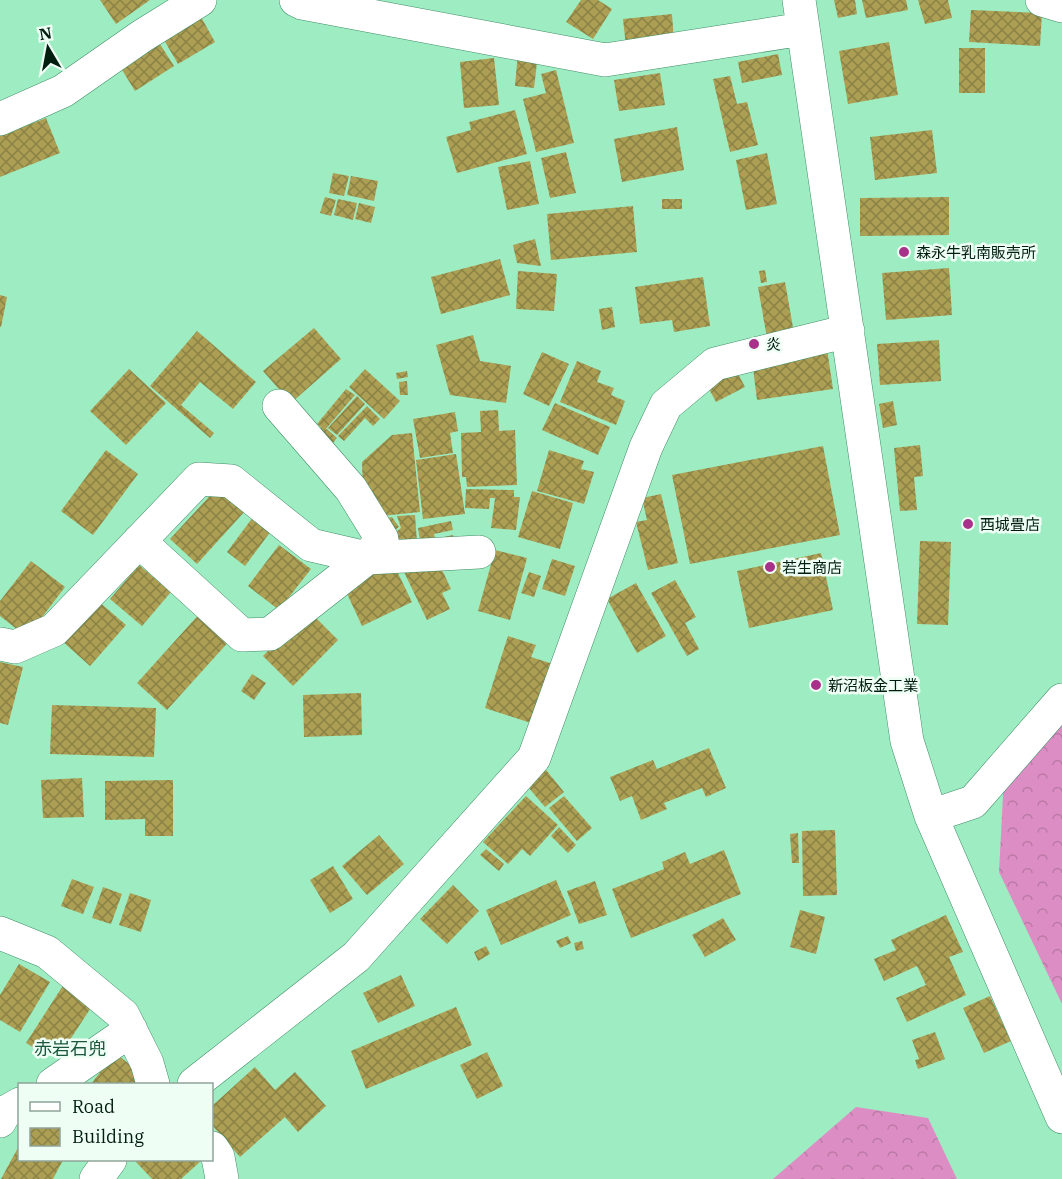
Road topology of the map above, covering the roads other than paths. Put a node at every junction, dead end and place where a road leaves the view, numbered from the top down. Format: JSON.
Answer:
{"nodes":[{"id":1,"x":200,"y":0,"type":"edge"},
{"id":2,"x":296,"y":0,"type":"edge"},
{"id":3,"x":1042,"y":0,"type":"edge"},
{"id":4,"x":1062,"y":6,"type":"edge"},
{"id":5,"x":801,"y":14,"type":"edge"},
{"id":6,"x":0,"y":119,"type":"edge"},
{"id":7,"x":848,"y":331,"type":"junction"},
{"id":8,"x":279,"y":406,"type":"dead end"},
{"id":9,"x":139,"y":541,"type":"junction"},
{"id":10,"x":479,"y":552,"type":"dead end"},
{"id":11,"x":367,"y":558,"type":"junction"},
{"id":12,"x":0,"y":644,"type":"edge"},
{"id":13,"x":1062,"y":700,"type":"edge"},
{"id":14,"x":931,"y":816,"type":"junction"},
{"id":15,"x":0,"y":933,"type":"edge"},
{"id":16,"x":131,"y":1030,"type":"junction"},
{"id":17,"x":53,"y":1083,"type":"edge"},
{"id":18,"x":153,"y":1083,"type":"edge"},
{"id":19,"x":195,"y":1083,"type":"edge"},
{"id":20,"x":18,"y":1105,"type":"edge"},
{"id":21,"x":1062,"y":1117,"type":"edge"},
{"id":22,"x":0,"y":1121,"type":"edge"},
{"id":23,"x":213,"y":1149,"type":"edge"},
{"id":24,"x":109,"y":1161,"type":"edge"},
{"id":25,"x":96,"y":1179,"type":"edge"},
{"id":26,"x":222,"y":1179,"type":"edge"}],
"edges":[{"from":1,"to":6,"type":"street"},
{"from":2,"to":5,"type":"street"},
{"from":3,"to":4,"type":"street"},
{"from":5,"to":7,"type":"street"},
{"from":7,"to":14,"type":"street"},
{"from":7,"to":19,"type":"street"},
{"from":8,"to":11,"type":"street"},
{"from":9,"to":11,"type":"street"},
{"from":9,"to":11,"type":"street"},
{"from":9,"to":12,"type":"street"},
{"from":10,"to":11,"type":"street"},
{"from":13,"to":14,"type":"street"},
{"from":14,"to":21,"type":"street"},
{"from":15,"to":16,"type":"street"},
{"from":16,"to":17,"type":"street"},
{"from":16,"to":18,"type":"street"},
{"from":20,"to":22,"type":"street"},
{"from":23,"to":26,"type":"street"},
{"from":24,"to":25,"type":"street"}]}
